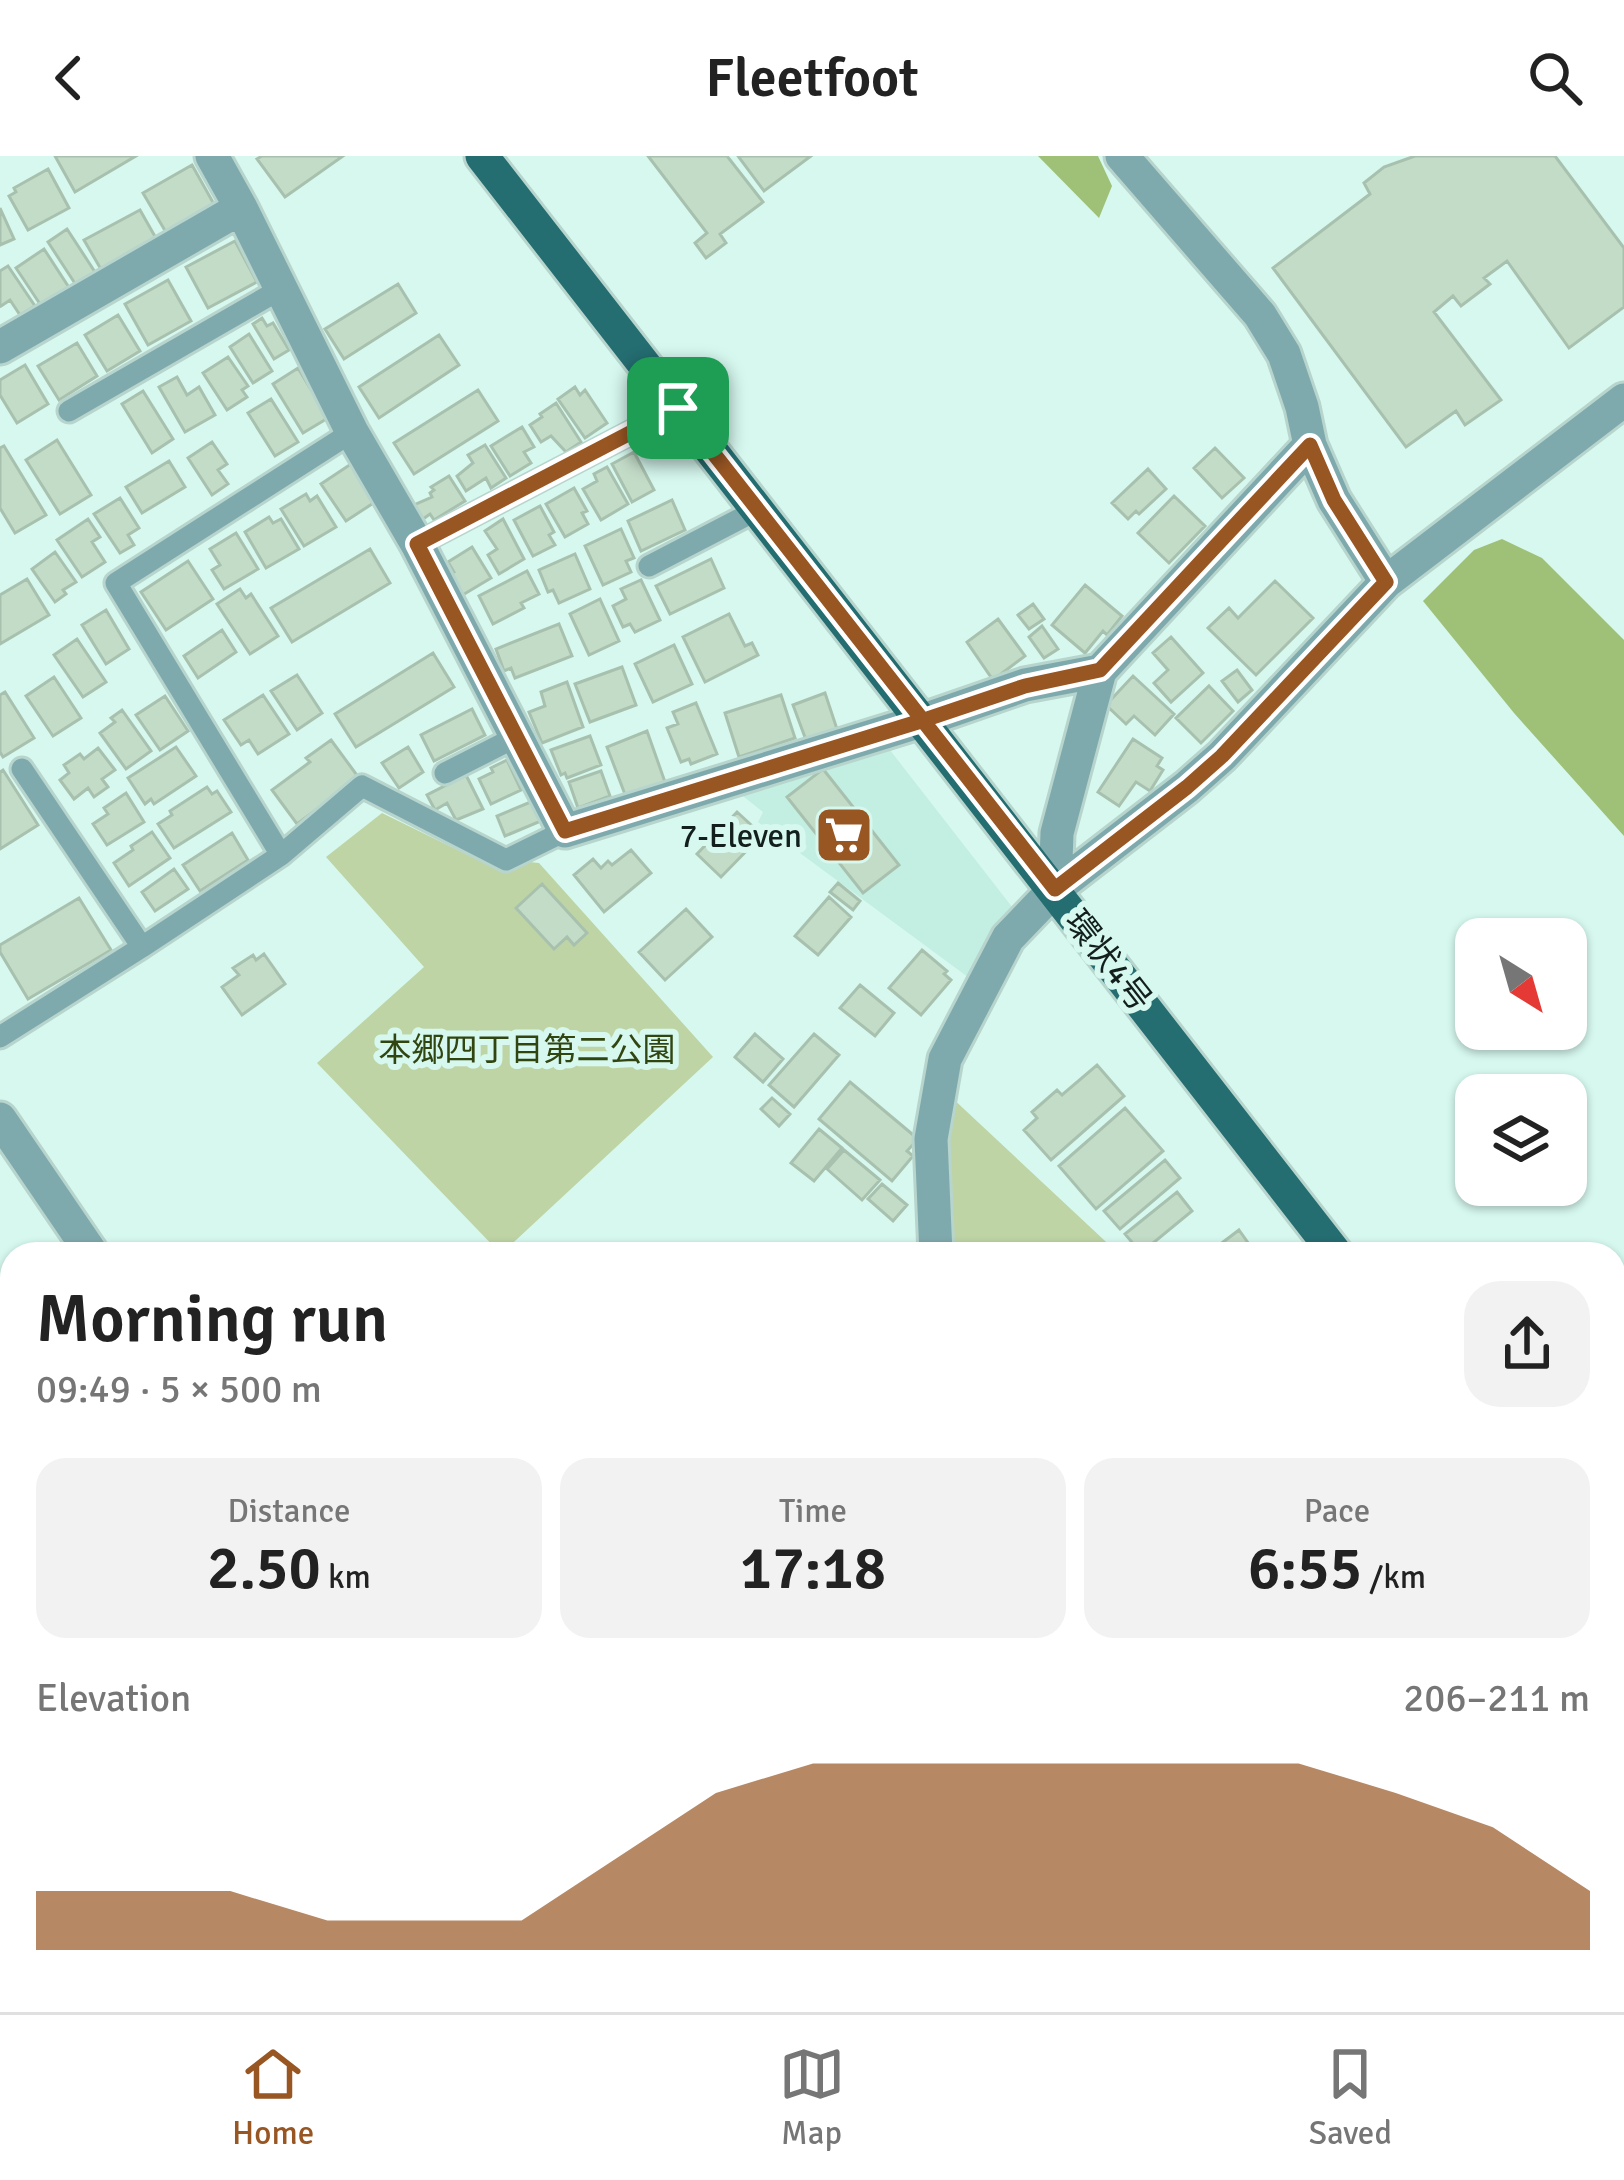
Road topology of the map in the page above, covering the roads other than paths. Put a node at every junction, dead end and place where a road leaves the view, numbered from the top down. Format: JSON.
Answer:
{"nodes":[{"id":1,"x":212,"y":156,"type":"edge"},
{"id":2,"x":482,"y":156,"type":"edge"},
{"id":3,"x":1122,"y":156,"type":"edge"},
{"id":4,"x":241,"y":208,"type":"junction"},
{"id":5,"x":280,"y":290,"type":"junction"},
{"id":6,"x":0,"y":347,"type":"edge"},
{"id":7,"x":1624,"y":400,"type":"edge"},
{"id":8,"x":678,"y":408,"type":"junction"},
{"id":9,"x":69,"y":412,"type":"dead end"},
{"id":10,"x":352,"y":432,"type":"junction"},
{"id":11,"x":1310,"y":445,"type":"junction"},
{"id":12,"x":758,"y":510,"type":"junction"},
{"id":13,"x":417,"y":544,"type":"junction"},
{"id":14,"x":649,"y":566,"type":"dead end"},
{"id":15,"x":1386,"y":582,"type":"junction"},
{"id":16,"x":1100,"y":670,"type":"junction"},
{"id":17,"x":921,"y":721,"type":"junction"},
{"id":18,"x":516,"y":737,"type":"junction"},
{"id":19,"x":22,"y":769,"type":"dead end"},
{"id":20,"x":446,"y":772,"type":"dead end"},
{"id":21,"x":565,"y":831,"type":"junction"},
{"id":22,"x":281,"y":855,"type":"junction"},
{"id":23,"x":1055,"y":889,"type":"junction"},
{"id":24,"x":142,"y":947,"type":"junction"},
{"id":25,"x":0,"y":1037,"type":"edge"},
{"id":26,"x":0,"y":1119,"type":"edge"},
{"id":27,"x":84,"y":1242,"type":"edge"},
{"id":28,"x":935,"y":1242,"type":"edge"},
{"id":29,"x":1327,"y":1242,"type":"edge"}],
"edges":[{"from":1,"to":4,"type":"street"},
{"from":2,"to":8,"type":"main road","name":"環状4号"},
{"from":3,"to":11,"type":"street"},
{"from":4,"to":5,"type":"street"},
{"from":4,"to":6,"type":"street"},
{"from":5,"to":9,"type":"lane"},
{"from":5,"to":10,"type":"street"},
{"from":7,"to":15,"type":"street"},
{"from":8,"to":12,"type":"main road","name":"環状4号"},
{"from":8,"to":13,"type":"lane"},
{"from":10,"to":13,"type":"street"},
{"from":10,"to":22,"type":"lane"},
{"from":11,"to":15,"type":"street"},
{"from":11,"to":16,"type":"street"},
{"from":12,"to":14,"type":"lane"},
{"from":12,"to":17,"type":"main road","name":"環状4号"},
{"from":13,"to":18,"type":"street"},
{"from":15,"to":23,"type":"street"},
{"from":16,"to":17,"type":"street"},
{"from":16,"to":23,"type":"street"},
{"from":17,"to":21,"type":"street"},
{"from":17,"to":23,"type":"main road","name":"環状4号"},
{"from":18,"to":20,"type":"lane"},
{"from":18,"to":21,"type":"street"},
{"from":19,"to":24,"type":"lane"},
{"from":21,"to":22,"type":"lane"},
{"from":22,"to":24,"type":"lane"},
{"from":23,"to":28,"type":"street"},
{"from":23,"to":29,"type":"main road","name":"環状4号"},
{"from":24,"to":25,"type":"lane"},
{"from":26,"to":27,"type":"street"}]}
